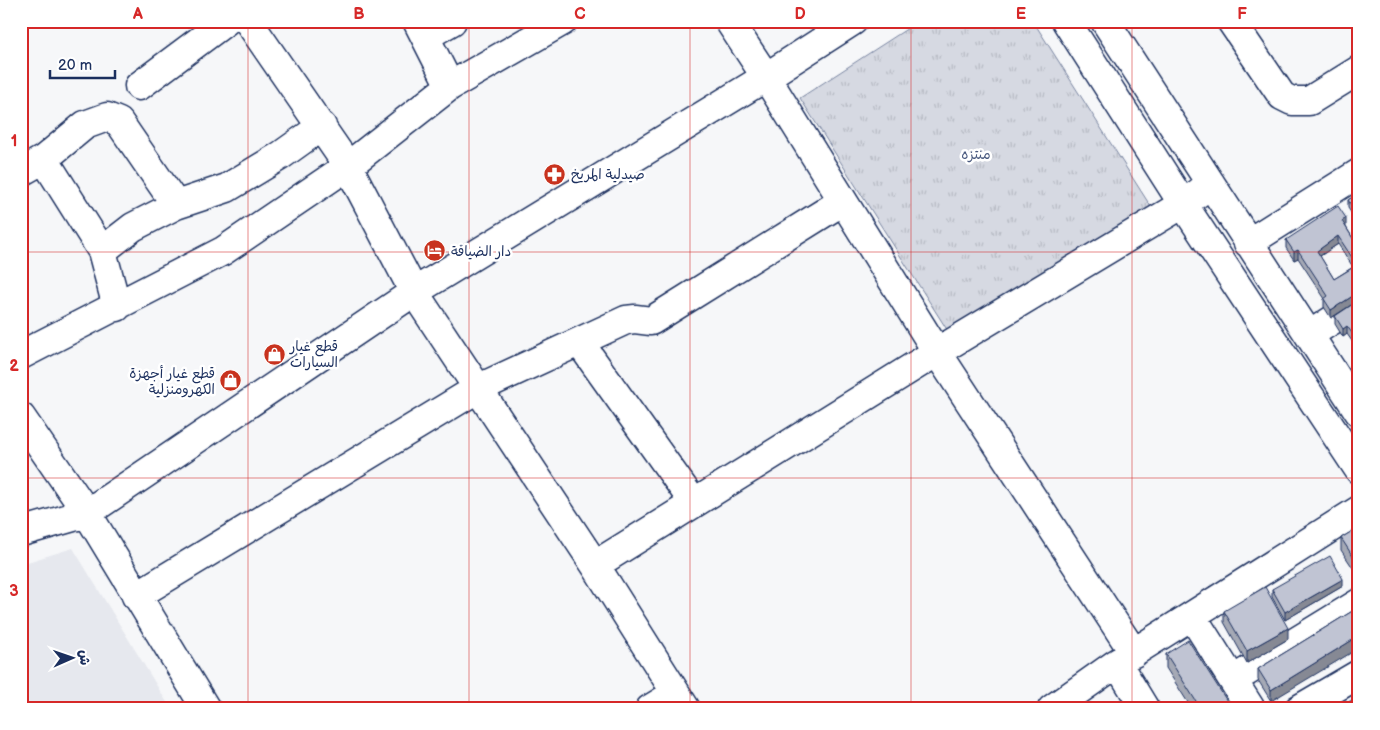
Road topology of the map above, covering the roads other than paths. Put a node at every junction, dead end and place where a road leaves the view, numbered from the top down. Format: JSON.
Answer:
{"nodes":[{"id":1,"x":226,"y":21,"type":"edge"},
{"id":2,"x":248,"y":21,"type":"edge"},
{"id":3,"x":452,"y":21,"type":"edge"},
{"id":4,"x":729,"y":21,"type":"edge"},
{"id":5,"x":853,"y":21,"type":"edge"},
{"id":6,"x":1066,"y":21,"type":"edge"},
{"id":7,"x":1105,"y":21,"type":"edge"},
{"id":8,"x":1231,"y":21,"type":"edge"},
{"id":9,"x":560,"y":22,"type":"edge"},
{"id":10,"x":422,"y":29,"type":"edge"},
{"id":11,"x":1359,"y":70,"type":"edge"},
{"id":12,"x":766,"y":77,"type":"junction"},
{"id":13,"x":139,"y":86,"type":"dead end"},
{"id":14,"x":450,"y":86,"type":"junction"},
{"id":15,"x":322,"y":126,"type":"junction"},
{"id":16,"x":33,"y":166,"type":"edge"},
{"id":17,"x":348,"y":166,"type":"junction"},
{"id":18,"x":1359,"y":173,"type":"edge"},
{"id":19,"x":1212,"y":184,"type":"junction"},
{"id":20,"x":843,"y":201,"type":"junction"},
{"id":21,"x":1183,"y":204,"type":"junction"},
{"id":22,"x":176,"y":205,"type":"junction"},
{"id":23,"x":1248,"y":242,"type":"junction"},
{"id":24,"x":102,"y":251,"type":"junction"},
{"id":25,"x":414,"y":292,"type":"junction"},
{"id":26,"x":1359,"y":304,"type":"edge"},
{"id":27,"x":117,"y":307,"type":"junction"},
{"id":28,"x":1310,"y":335,"type":"junction"},
{"id":29,"x":580,"y":343,"type":"junction"},
{"id":30,"x":937,"y":352,"type":"junction"},
{"id":31,"x":21,"y":354,"type":"edge"},
{"id":32,"x":476,"y":389,"type":"junction"},
{"id":33,"x":1359,"y":412,"type":"edge"},
{"id":34,"x":21,"y":417,"type":"edge"},
{"id":35,"x":1359,"y":470,"type":"edge"},
{"id":36,"x":694,"y":503,"type":"junction"},
{"id":37,"x":1359,"y":510,"type":"edge"},
{"id":38,"x":87,"y":513,"type":"junction"},
{"id":39,"x":21,"y":532,"type":"edge"},
{"id":40,"x":594,"y":565,"type":"junction"},
{"id":41,"x":136,"y":596,"type":"junction"},
{"id":42,"x":1359,"y":603,"type":"edge"},
{"id":43,"x":1192,"y":616,"type":"junction"},
{"id":44,"x":1126,"y":658,"type":"junction"},
{"id":45,"x":1359,"y":674,"type":"edge"},
{"id":46,"x":1233,"y":680,"type":"junction"},
{"id":47,"x":681,"y":701,"type":"edge"},
{"id":48,"x":206,"y":709,"type":"edge"},
{"id":49,"x":650,"y":709,"type":"edge"},
{"id":50,"x":1052,"y":709,"type":"edge"},
{"id":51,"x":1145,"y":709,"type":"edge"},
{"id":52,"x":1251,"y":709,"type":"edge"},
{"id":53,"x":1299,"y":709,"type":"edge"}],
"edges":[{"from":1,"to":13,"type":"street"},
{"from":2,"to":15,"type":"street"},
{"from":3,"to":10,"type":"street"},
{"from":4,"to":12,"type":"street"},
{"from":5,"to":12,"type":"street"},
{"from":6,"to":21,"type":"street"},
{"from":7,"to":19,"type":"street"},
{"from":8,"to":11,"type":"street"},
{"from":9,"to":14,"type":"street"},
{"from":10,"to":14,"type":"street"},
{"from":12,"to":20,"type":"street"},
{"from":12,"to":25,"type":"street"},
{"from":14,"to":17,"type":"street"},
{"from":15,"to":17,"type":"street"},
{"from":15,"to":22,"type":"street"},
{"from":16,"to":22,"type":"street"},
{"from":16,"to":24,"type":"street"},
{"from":17,"to":25,"type":"street"},
{"from":17,"to":27,"type":"street"},
{"from":18,"to":23,"type":"street"},
{"from":19,"to":21,"type":"street"},
{"from":19,"to":23,"type":"street"},
{"from":20,"to":29,"type":"street"},
{"from":20,"to":30,"type":"street"},
{"from":21,"to":30,"type":"street"},
{"from":21,"to":35,"type":"street"},
{"from":22,"to":24,"type":"street"},
{"from":23,"to":28,"type":"street"},
{"from":24,"to":27,"type":"street"},
{"from":25,"to":32,"type":"street"},
{"from":25,"to":38,"type":"street"},
{"from":26,"to":28,"type":"street"},
{"from":27,"to":31,"type":"street"},
{"from":28,"to":33,"type":"street"},
{"from":29,"to":32,"type":"street"},
{"from":29,"to":36,"type":"street"},
{"from":30,"to":36,"type":"street"},
{"from":30,"to":44,"type":"street"},
{"from":32,"to":40,"type":"street"},
{"from":32,"to":41,"type":"street"},
{"from":34,"to":38,"type":"street"},
{"from":36,"to":40,"type":"street"},
{"from":37,"to":43,"type":"street"},
{"from":38,"to":39,"type":"street"},
{"from":38,"to":41,"type":"street"},
{"from":40,"to":47,"type":"street"},
{"from":41,"to":48,"type":"street"},
{"from":42,"to":46,"type":"street"},
{"from":43,"to":44,"type":"street"},
{"from":43,"to":46,"type":"street"},
{"from":44,"to":50,"type":"street"},
{"from":44,"to":51,"type":"street"},
{"from":45,"to":53,"type":"street"},
{"from":46,"to":52,"type":"street"},
{"from":47,"to":49,"type":"street"}]}
